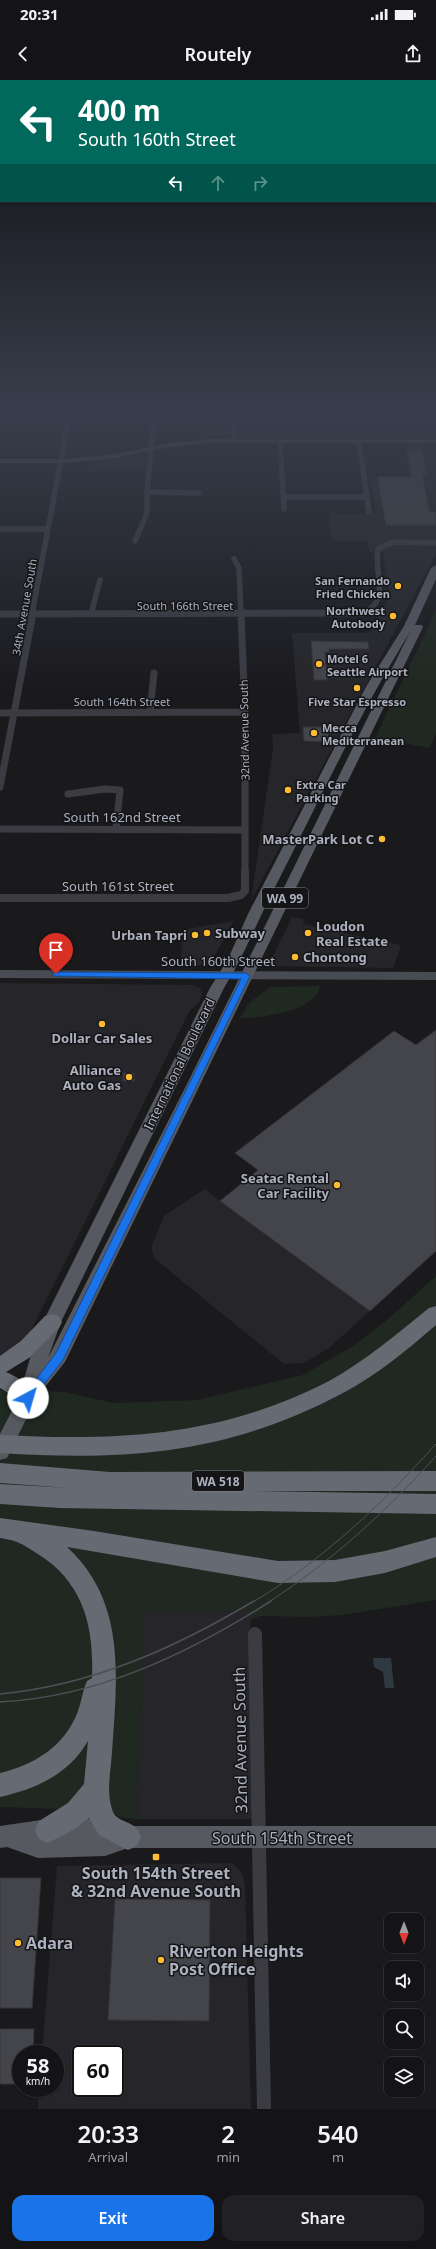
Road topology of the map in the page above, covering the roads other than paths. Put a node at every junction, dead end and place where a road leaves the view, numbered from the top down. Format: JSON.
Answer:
{"nodes":[{"id":1,"x":54,"y":502,"type":"edge"},
{"id":2,"x":147,"y":502,"type":"edge"},
{"id":3,"x":284,"y":502,"type":"edge"},
{"id":4,"x":368,"y":502,"type":"edge"},
{"id":5,"x":284,"y":509,"type":"dead end"},
{"id":6,"x":369,"y":512,"type":"dead end"},
{"id":7,"x":0,"y":529,"type":"edge"},
{"id":8,"x":48,"y":529,"type":"junction"},
{"id":9,"x":135,"y":540,"type":"dead end"},
{"id":10,"x":436,"y":542,"type":"edge"},
{"id":11,"x":234,"y":558,"type":"dead end"},
{"id":12,"x":436,"y":568,"type":"edge"},
{"id":13,"x":100,"y":580,"type":"dead end"},
{"id":14,"x":436,"y":591,"type":"edge"},
{"id":15,"x":0,"y":614,"type":"edge"},
{"id":16,"x":33,"y":614,"type":"junction"},
{"id":17,"x":92,"y":614,"type":"junction"},
{"id":18,"x":241,"y":615,"type":"junction"},
{"id":19,"x":154,"y":673,"type":"dead end"},
{"id":20,"x":0,"y":712,"type":"edge"},
{"id":21,"x":150,"y":712,"type":"junction"},
{"id":22,"x":245,"y":712,"type":"junction"},
{"id":23,"x":14,"y":713,"type":"junction"},
{"id":24,"x":0,"y":787,"type":"edge"},
{"id":25,"x":68,"y":794,"type":"dead end"},
{"id":26,"x":0,"y":829,"type":"edge"},
{"id":27,"x":116,"y":829,"type":"junction"},
{"id":28,"x":245,"y":830,"type":"junction"},
{"id":29,"x":235,"y":897,"type":"joint"},
{"id":30,"x":0,"y":898,"type":"edge"},
{"id":31,"x":0,"y":974,"type":"edge"},
{"id":32,"x":225,"y":975,"type":"junction"},
{"id":33,"x":246,"y":976,"type":"junction"},
{"id":34,"x":436,"y":976,"type":"edge"},
{"id":35,"x":436,"y":1314,"type":"edge"},
{"id":36,"x":52,"y":1322,"type":"junction"},
{"id":37,"x":0,"y":1366,"type":"edge"},
{"id":38,"x":0,"y":1379,"type":"edge"},
{"id":39,"x":28,"y":1398,"type":"junction"},
{"id":40,"x":0,"y":1444,"type":"edge"},
{"id":41,"x":0,"y":1452,"type":"edge"},
{"id":42,"x":0,"y":1473,"type":"edge"},
{"id":43,"x":436,"y":1481,"type":"edge"},
{"id":44,"x":0,"y":1494,"type":"edge"},
{"id":45,"x":435,"y":1504,"type":"edge"},
{"id":46,"x":9,"y":1529,"type":"edge"},
{"id":47,"x":436,"y":1547,"type":"edge"},
{"id":48,"x":100,"y":1617,"type":"junction"},
{"id":49,"x":255,"y":1634,"type":"dead end"},
{"id":50,"x":98,"y":1782,"type":"junction"},
{"id":51,"x":0,"y":1785,"type":"edge"},
{"id":52,"x":48,"y":1830,"type":"junction"},
{"id":53,"x":5,"y":1837,"type":"edge"},
{"id":54,"x":128,"y":1837,"type":"junction"},
{"id":55,"x":436,"y":1837,"type":"edge"},
{"id":56,"x":258,"y":1838,"type":"junction"},
{"id":57,"x":264,"y":2109,"type":"edge"}],
"edges":[{"from":1,"to":8,"type":"street","name":"34th Avenue South"},
{"from":2,"to":9,"type":"street"},
{"from":3,"to":5,"type":"street"},
{"from":4,"to":6,"type":"street"},
{"from":7,"to":8,"type":"street"},
{"from":8,"to":16,"type":"street","name":"34th Avenue South"},
{"from":10,"to":18,"type":"street","name":"South 166th Street"},
{"from":11,"to":18,"type":"street","name":"32nd Avenue South"},
{"from":12,"to":32,"type":"main road","name":"International Boulevard","number":"WA 99"},
{"from":13,"to":17,"type":"street"},
{"from":14,"to":33,"type":"main road","name":"International Boulevard","number":"WA 99"},
{"from":15,"to":16,"type":"street","name":"South 166th Street"},
{"from":16,"to":17,"type":"street","name":"South 166th Street"},
{"from":16,"to":23,"type":"street","name":"34th Avenue South"},
{"from":17,"to":18,"type":"street","name":"South 166th Street"},
{"from":18,"to":22,"type":"street","name":"32nd Avenue South"},
{"from":19,"to":21,"type":"street"},
{"from":20,"to":23,"type":"street","name":"South 164th Street"},
{"from":21,"to":22,"type":"street","name":"South 164th Street"},
{"from":21,"to":23,"type":"street","name":"South 164th Street"},
{"from":22,"to":28,"type":"street","name":"32nd Avenue South"},
{"from":23,"to":24,"type":"street","name":"34th Avenue South"},
{"from":25,"to":27,"type":"street"},
{"from":26,"to":27,"type":"street","name":"South 162nd Street"},
{"from":27,"to":28,"type":"street","name":"South 162nd Street"},
{"from":28,"to":29,"type":"street","name":"32nd Avenue South"},
{"from":29,"to":30,"type":"street","name":"South 161st Street"},
{"from":31,"to":32,"type":"street","name":"South 160th Street"},
{"from":32,"to":33,"type":"street","name":"South 160th Street"},
{"from":32,"to":36,"type":"main road","name":"International Boulevard","number":"WA 99"},
{"from":33,"to":34,"type":"street","name":"South 160th Street"},
{"from":33,"to":39,"type":"main road","name":"International Boulevard","number":"WA 99"},
{"from":35,"to":40,"type":"highway"},
{"from":36,"to":37,"type":"highway"},
{"from":36,"to":39,"type":"main road","name":"International Boulevard","number":"WA 99"},
{"from":38,"to":39,"type":"highway"},
{"from":39,"to":41,"type":"main road","name":"International Boulevard","number":"WA 99"},
{"from":42,"to":43,"type":"highway","number":"WA 518"},
{"from":44,"to":45,"type":"highway","number":"WA 518"},
{"from":46,"to":47,"type":"highway"},
{"from":46,"to":48,"type":"highway"},
{"from":48,"to":50,"type":"highway"},
{"from":48,"to":51,"type":"highway"},
{"from":49,"to":56,"type":"street","name":"32nd Avenue South"},
{"from":50,"to":52,"type":"highway"},
{"from":50,"to":54,"type":"highway"},
{"from":52,"to":53,"type":"main road","name":"South 154th Street"},
{"from":52,"to":54,"type":"main road","name":"South 154th Street"},
{"from":53,"to":54,"type":"main road","name":"South 154th Street"},
{"from":54,"to":56,"type":"main road","name":"South 154th Street"},
{"from":55,"to":56,"type":"main road","name":"South 154th Street"},
{"from":56,"to":57,"type":"street","name":"32nd Avenue South"}]}
